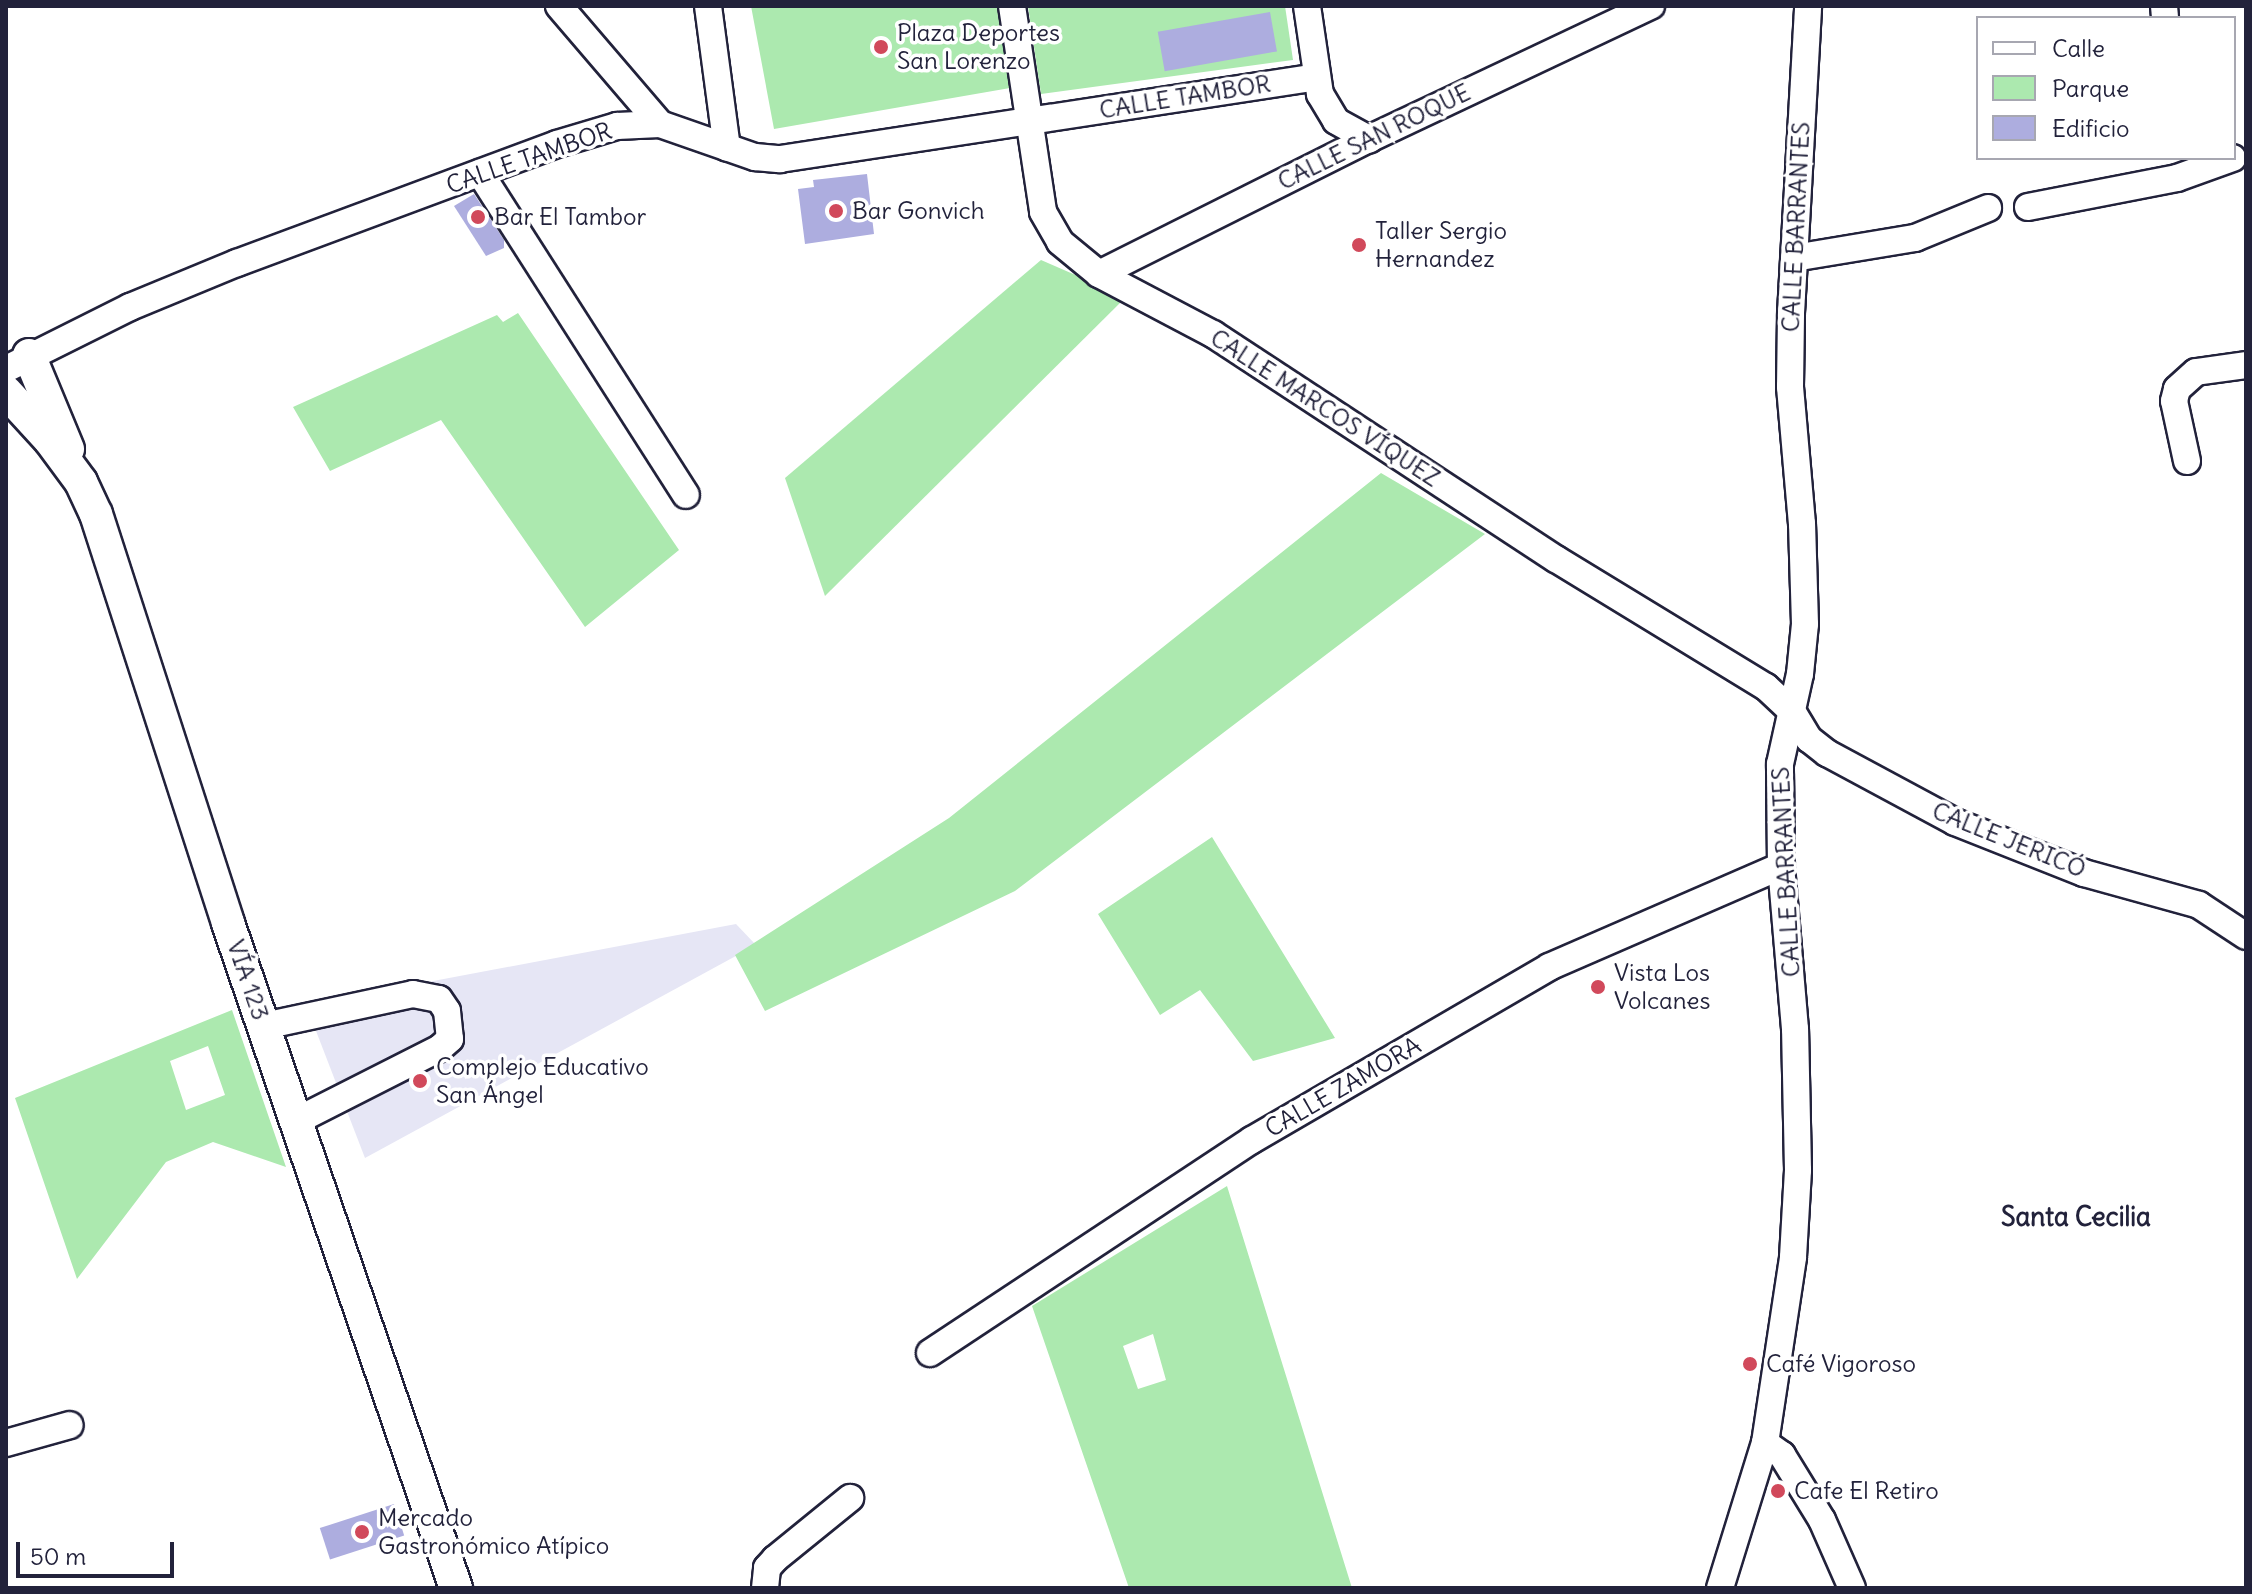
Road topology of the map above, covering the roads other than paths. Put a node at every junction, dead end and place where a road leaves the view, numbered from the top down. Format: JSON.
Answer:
{"nodes":[{"id":1,"x":559,"y":6,"type":"edge"},
{"id":2,"x":708,"y":6,"type":"edge"},
{"id":3,"x":1012,"y":6,"type":"edge"},
{"id":4,"x":1307,"y":6,"type":"edge"},
{"id":5,"x":1651,"y":6,"type":"edge"},
{"id":6,"x":1808,"y":6,"type":"edge"},
{"id":7,"x":1317,"y":77,"type":"junction"},
{"id":8,"x":1029,"y":120,"type":"junction"},
{"id":9,"x":660,"y":124,"type":"junction"},
{"id":10,"x":1369,"y":139,"type":"junction"},
{"id":11,"x":727,"y":148,"type":"junction"},
{"id":12,"x":2228,"y":160,"type":"edge"},
{"id":13,"x":480,"y":173,"type":"junction"},
{"id":14,"x":2028,"y":207,"type":"dead end"},
{"id":15,"x":1988,"y":208,"type":"dead end"},
{"id":16,"x":1794,"y":258,"type":"junction"},
{"id":17,"x":1099,"y":274,"type":"junction"},
{"id":18,"x":18,"y":362,"type":"edge"},
{"id":19,"x":2246,"y":365,"type":"edge"},
{"id":20,"x":6,"y":392,"type":"edge"},
{"id":21,"x":6,"y":431,"type":"edge"},
{"id":22,"x":2187,"y":461,"type":"dead end"},
{"id":23,"x":81,"y":482,"type":"junction"},
{"id":24,"x":686,"y":495,"type":"dead end"},
{"id":25,"x":1792,"y":711,"type":"junction"},
{"id":26,"x":1781,"y":866,"type":"junction"},
{"id":27,"x":2246,"y":936,"type":"edge"},
{"id":28,"x":264,"y":1026,"type":"junction"},
{"id":29,"x":296,"y":1121,"type":"junction"},
{"id":30,"x":930,"y":1353,"type":"dead end"},
{"id":31,"x":70,"y":1425,"type":"dead end"},
{"id":32,"x":6,"y":1443,"type":"edge"},
{"id":33,"x":1765,"y":1443,"type":"junction"},
{"id":34,"x":850,"y":1498,"type":"dead end"},
{"id":35,"x":764,"y":1585,"type":"edge"},
{"id":36,"x":456,"y":1588,"type":"edge"},
{"id":37,"x":1720,"y":1588,"type":"edge"},
{"id":38,"x":1852,"y":1588,"type":"edge"}],
"edges":[{"from":1,"to":9,"type":"street"},
{"from":2,"to":11,"type":"street"},
{"from":3,"to":8,"type":"street","name":"CALLE MARCOS VÍQUEZ"},
{"from":4,"to":7,"type":"street"},
{"from":5,"to":10,"type":"street","name":"CALLE SAN ROQUE"},
{"from":6,"to":16,"type":"street","name":"CALLE BARRANTES"},
{"from":7,"to":8,"type":"street","name":"CALLE TAMBOR"},
{"from":7,"to":10,"type":"street"},
{"from":8,"to":11,"type":"street","name":"CALLE TAMBOR"},
{"from":8,"to":17,"type":"street","name":"CALLE MARCOS VÍQUEZ"},
{"from":9,"to":11,"type":"street","name":"CALLE TAMBOR"},
{"from":9,"to":13,"type":"street","name":"CALLE TAMBOR"},
{"from":10,"to":17,"type":"street","name":"CALLE SAN ROQUE"},
{"from":12,"to":14,"type":"street"},
{"from":13,"to":18,"type":"street","name":"CALLE TAMBOR"},
{"from":13,"to":24,"type":"street"},
{"from":15,"to":16,"type":"street"},
{"from":16,"to":25,"type":"street","name":"CALLE BARRANTES"},
{"from":17,"to":25,"type":"street","name":"CALLE MARCOS VÍQUEZ"},
{"from":18,"to":23,"type":"main road"},
{"from":19,"to":22,"type":"street"},
{"from":20,"to":23,"type":"main road","name":"VÍA 123"},
{"from":21,"to":23,"type":"main road"},
{"from":23,"to":28,"type":"main road","name":"VÍA 123"},
{"from":25,"to":26,"type":"street","name":"CALLE BARRANTES"},
{"from":25,"to":27,"type":"street","name":"CALLE JERICÓ"},
{"from":26,"to":30,"type":"street","name":"CALLE ZAMORA"},
{"from":26,"to":33,"type":"street","name":"CALLE BARRANTES"},
{"from":28,"to":29,"type":"main road","name":"VÍA 123"},
{"from":28,"to":29,"type":"street"},
{"from":29,"to":36,"type":"main road","name":"VÍA 123"},
{"from":31,"to":32,"type":"street"},
{"from":33,"to":37,"type":"street","name":"CALLE BARRANTES"},
{"from":33,"to":38,"type":"street"},
{"from":34,"to":35,"type":"street"}]}
